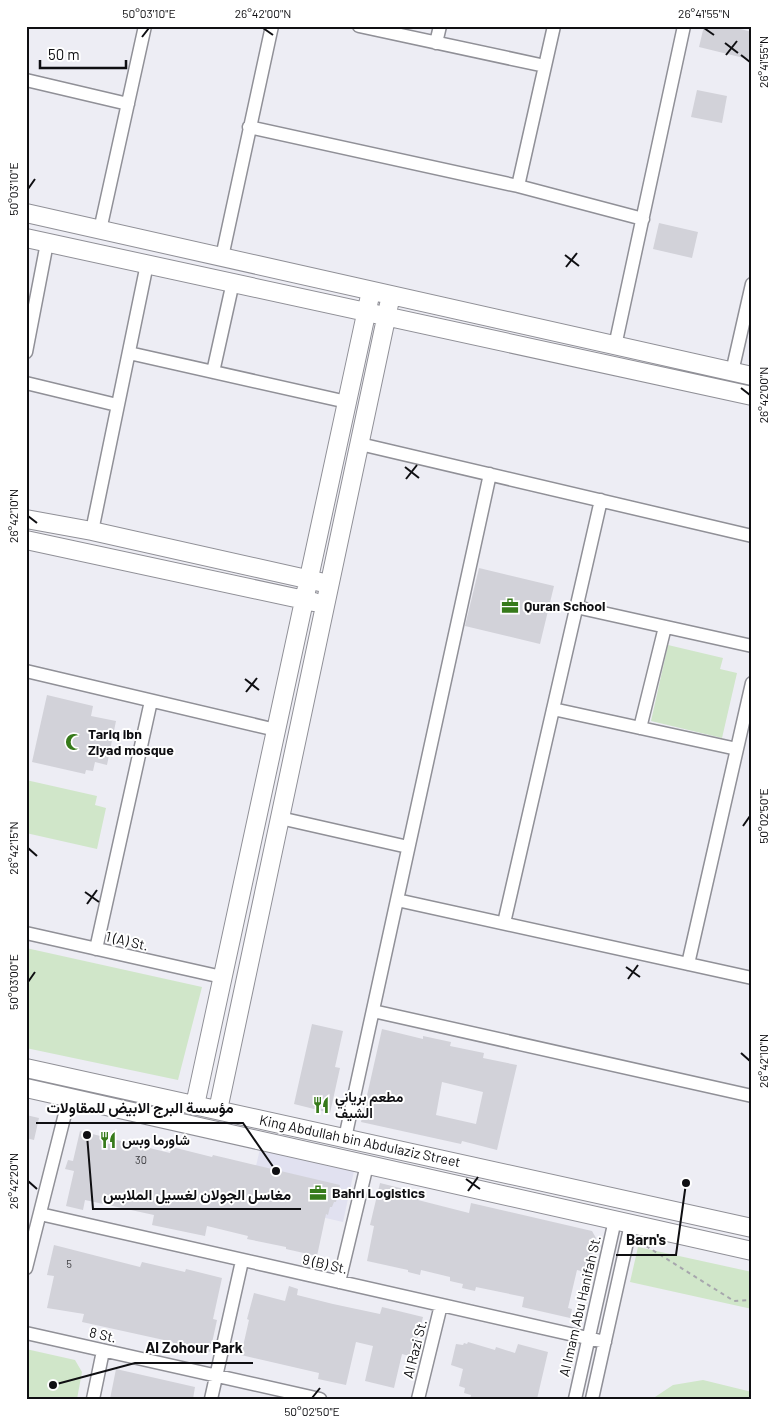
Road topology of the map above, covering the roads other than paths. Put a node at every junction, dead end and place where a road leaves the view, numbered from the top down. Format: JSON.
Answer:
{"nodes":[{"id":1,"x":145,"y":26,"type":"edge"},
{"id":2,"x":272,"y":26,"type":"edge"},
{"id":3,"x":359,"y":26,"type":"edge"},
{"id":4,"x":440,"y":26,"type":"edge"},
{"id":5,"x":554,"y":26,"type":"edge"},
{"id":6,"x":684,"y":26,"type":"edge"},
{"id":7,"x":436,"y":43,"type":"junction"},
{"id":8,"x":545,"y":66,"type":"junction"},
{"id":9,"x":26,"y":80,"type":"edge"},
{"id":10,"x":128,"y":104,"type":"junction"},
{"id":11,"x":249,"y":128,"type":"junction"},
{"id":12,"x":518,"y":186,"type":"junction"},
{"id":13,"x":26,"y":213,"type":"edge"},
{"id":14,"x":642,"y":219,"type":"junction"},
{"id":15,"x":100,"y":230,"type":"junction"},
{"id":16,"x":26,"y":238,"type":"edge"},
{"id":17,"x":47,"y":243,"type":"junction"},
{"id":18,"x":222,"y":257,"type":"junction"},
{"id":19,"x":147,"y":264,"type":"junction"},
{"id":20,"x":232,"y":282,"type":"junction"},
{"id":21,"x":752,"y":284,"type":"edge"},
{"id":22,"x":370,"y":291,"type":"junction"},
{"id":23,"x":392,"y":295,"type":"junction"},
{"id":24,"x":366,"y":312,"type":"junction"},
{"id":25,"x":387,"y":316,"type":"junction"},
{"id":26,"x":615,"y":346,"type":"junction"},
{"id":27,"x":26,"y":352,"type":"edge"},
{"id":28,"x":129,"y":353,"type":"junction"},
{"id":29,"x":213,"y":372,"type":"junction"},
{"id":30,"x":732,"y":372,"type":"junction"},
{"id":31,"x":752,"y":376,"type":"edge"},
{"id":32,"x":26,"y":383,"type":"edge"},
{"id":33,"x":752,"y":396,"type":"edge"},
{"id":34,"x":346,"y":402,"type":"junction"},
{"id":35,"x":118,"y":405,"type":"junction"},
{"id":36,"x":360,"y":444,"type":"junction"},
{"id":37,"x":490,"y":474,"type":"junction"},
{"id":38,"x":601,"y":500,"type":"junction"},
{"id":39,"x":26,"y":520,"type":"edge"},
{"id":40,"x":92,"y":531,"type":"junction"},
{"id":41,"x":752,"y":536,"type":"edge"},
{"id":42,"x":26,"y":540,"type":"edge"},
{"id":43,"x":308,"y":579,"type":"junction"},
{"id":44,"x":330,"y":584,"type":"junction"},
{"id":45,"x":304,"y":600,"type":"junction"},
{"id":46,"x":326,"y":604,"type":"junction"},
{"id":47,"x":576,"y":607,"type":"junction"},
{"id":48,"x":665,"y":627,"type":"junction"},
{"id":49,"x":752,"y":646,"type":"edge"},
{"id":50,"x":27,"y":674,"type":"edge"},
{"id":51,"x":752,"y":683,"type":"edge"},
{"id":52,"x":150,"y":701,"type":"junction"},
{"id":53,"x":553,"y":709,"type":"junction"},
{"id":54,"x":640,"y":728,"type":"junction"},
{"id":55,"x":276,"y":730,"type":"junction"},
{"id":56,"x":737,"y":749,"type":"junction"},
{"id":57,"x":280,"y":818,"type":"junction"},
{"id":58,"x":408,"y":847,"type":"junction"},
{"id":59,"x":397,"y":900,"type":"junction"},
{"id":60,"x":504,"y":923,"type":"junction"},
{"id":61,"x":26,"y":933,"type":"edge"},
{"id":62,"x":96,"y":949,"type":"junction"},
{"id":63,"x":688,"y":964,"type":"junction"},
{"id":64,"x":222,"y":977,"type":"junction"},
{"id":65,"x":752,"y":978,"type":"edge"},
{"id":66,"x":373,"y":1011,"type":"junction"},
{"id":67,"x":26,"y":1068,"type":"edge"},
{"id":68,"x":26,"y":1088,"type":"edge"},
{"id":69,"x":752,"y":1096,"type":"edge"},
{"id":70,"x":69,"y":1098,"type":"junction"},
{"id":71,"x":194,"y":1105,"type":"junction"},
{"id":72,"x":218,"y":1110,"type":"junction"},
{"id":73,"x":345,"y":1138,"type":"junction"},
{"id":74,"x":367,"y":1165,"type":"junction"},
{"id":75,"x":40,"y":1214,"type":"junction"},
{"id":76,"x":623,"y":1222,"type":"junction"},
{"id":77,"x":752,"y":1228,"type":"edge"},
{"id":78,"x":752,"y":1251,"type":"edge"},
{"id":79,"x":242,"y":1261,"type":"junction"},
{"id":80,"x":26,"y":1268,"type":"edge"},
{"id":81,"x":339,"y":1282,"type":"junction"},
{"id":82,"x":441,"y":1305,"type":"junction"},
{"id":83,"x":26,"y":1333,"type":"edge"},
{"id":84,"x":588,"y":1338,"type":"junction"},
{"id":85,"x":605,"y":1342,"type":"junction"},
{"id":86,"x":104,"y":1351,"type":"junction"},
{"id":87,"x":216,"y":1376,"type":"junction"},
{"id":88,"x":92,"y":1399,"type":"edge"},
{"id":89,"x":211,"y":1399,"type":"edge"},
{"id":90,"x":320,"y":1399,"type":"edge"},
{"id":91,"x":418,"y":1399,"type":"edge"},
{"id":92,"x":575,"y":1399,"type":"edge"},
{"id":93,"x":592,"y":1399,"type":"edge"}],
"edges":[{"from":1,"to":10,"type":"street"},
{"from":2,"to":11,"type":"street"},
{"from":3,"to":7,"type":"street"},
{"from":4,"to":7,"type":"street"},
{"from":5,"to":8,"type":"street"},
{"from":6,"to":14,"type":"street"},
{"from":7,"to":8,"type":"street"},
{"from":8,"to":12,"type":"street"},
{"from":9,"to":10,"type":"street"},
{"from":10,"to":15,"type":"street"},
{"from":11,"to":12,"type":"street"},
{"from":11,"to":18,"type":"street"},
{"from":12,"to":14,"type":"street"},
{"from":13,"to":15,"type":"main road"},
{"from":14,"to":26,"type":"street"},
{"from":15,"to":18,"type":"main road"},
{"from":16,"to":17,"type":"main road"},
{"from":17,"to":19,"type":"main road"},
{"from":17,"to":27,"type":"street"},
{"from":18,"to":22,"type":"main road"},
{"from":19,"to":20,"type":"main road"},
{"from":19,"to":28,"type":"street"},
{"from":20,"to":24,"type":"main road"},
{"from":20,"to":29,"type":"street"},
{"from":21,"to":30,"type":"street"},
{"from":22,"to":23,"type":"main road"},
{"from":22,"to":24,"type":"main road"},
{"from":23,"to":25,"type":"main road"},
{"from":23,"to":26,"type":"main road"},
{"from":24,"to":25,"type":"main road"},
{"from":24,"to":34,"type":"main road"},
{"from":25,"to":33,"type":"main road"},
{"from":25,"to":36,"type":"main road"},
{"from":26,"to":30,"type":"main road"},
{"from":28,"to":29,"type":"street"},
{"from":28,"to":35,"type":"street"},
{"from":29,"to":34,"type":"street"},
{"from":30,"to":31,"type":"main road"},
{"from":32,"to":35,"type":"street"},
{"from":34,"to":43,"type":"main road"},
{"from":35,"to":40,"type":"street"},
{"from":36,"to":37,"type":"street"},
{"from":36,"to":44,"type":"main road"},
{"from":37,"to":38,"type":"street"},
{"from":37,"to":58,"type":"street"},
{"from":38,"to":41,"type":"street"},
{"from":38,"to":47,"type":"street"},
{"from":39,"to":40,"type":"main road"},
{"from":40,"to":43,"type":"main road"},
{"from":42,"to":45,"type":"main road"},
{"from":43,"to":44,"type":"main road"},
{"from":43,"to":45,"type":"main road"},
{"from":44,"to":46,"type":"main road"},
{"from":45,"to":46,"type":"main road"},
{"from":45,"to":55,"type":"main road"},
{"from":46,"to":57,"type":"main road"},
{"from":47,"to":48,"type":"street"},
{"from":47,"to":53,"type":"street"},
{"from":48,"to":49,"type":"street"},
{"from":48,"to":54,"type":"street"},
{"from":50,"to":52,"type":"street"},
{"from":51,"to":56,"type":"street"},
{"from":52,"to":55,"type":"street"},
{"from":52,"to":62,"type":"street"},
{"from":53,"to":54,"type":"street"},
{"from":53,"to":60,"type":"street"},
{"from":54,"to":56,"type":"street"},
{"from":55,"to":64,"type":"main road"},
{"from":56,"to":63,"type":"street"},
{"from":57,"to":58,"type":"street"},
{"from":57,"to":72,"type":"main road"},
{"from":58,"to":59,"type":"street"},
{"from":59,"to":60,"type":"street"},
{"from":59,"to":66,"type":"street"},
{"from":60,"to":63,"type":"street"},
{"from":61,"to":62,"type":"street","name":"1 (A) St."},
{"from":62,"to":64,"type":"street","name":"1 (A) St."},
{"from":63,"to":65,"type":"street"},
{"from":64,"to":71,"type":"main road"},
{"from":66,"to":69,"type":"street"},
{"from":66,"to":73,"type":"street"},
{"from":67,"to":71,"type":"main road","name":"King Abdullah bin Abdulaziz Street"},
{"from":68,"to":70,"type":"main road","name":"King Abdullah bin Abdulaziz Street"},
{"from":70,"to":74,"type":"main road","name":"King Abdullah bin Abdulaziz Street"},
{"from":70,"to":75,"type":"street"},
{"from":71,"to":72,"type":"main road","name":"King Abdullah bin Abdulaziz Street"},
{"from":72,"to":73,"type":"main road","name":"King Abdullah bin Abdulaziz Street"},
{"from":73,"to":77,"type":"main road","name":"King Abdullah bin Abdulaziz Street"},
{"from":74,"to":76,"type":"main road","name":"King Abdullah bin Abdulaziz Street"},
{"from":74,"to":81,"type":"street"},
{"from":75,"to":79,"type":"street","name":"9 (B) St."},
{"from":75,"to":80,"type":"street"},
{"from":76,"to":78,"type":"main road","name":"King Abdullah bin Abdulaziz Street"},
{"from":76,"to":84,"type":"street","name":"Al Imam Abu Hanifah St."},
{"from":76,"to":85,"type":"street"},
{"from":79,"to":81,"type":"street","name":"9 (B) St."},
{"from":79,"to":87,"type":"street"},
{"from":81,"to":82,"type":"street","name":"9 (B) St."},
{"from":82,"to":84,"type":"street","name":"9 (B) St."},
{"from":82,"to":91,"type":"street","name":"Al Razi St."},
{"from":83,"to":86,"type":"street","name":"8 St."},
{"from":84,"to":85,"type":"street","name":"9 (B) St."},
{"from":84,"to":92,"type":"street","name":"Al Imam Abu Hanifah St."},
{"from":85,"to":93,"type":"street"},
{"from":86,"to":87,"type":"street","name":"8 St."},
{"from":86,"to":88,"type":"street"},
{"from":87,"to":89,"type":"street"},
{"from":87,"to":90,"type":"street","name":"8 St."}]}
